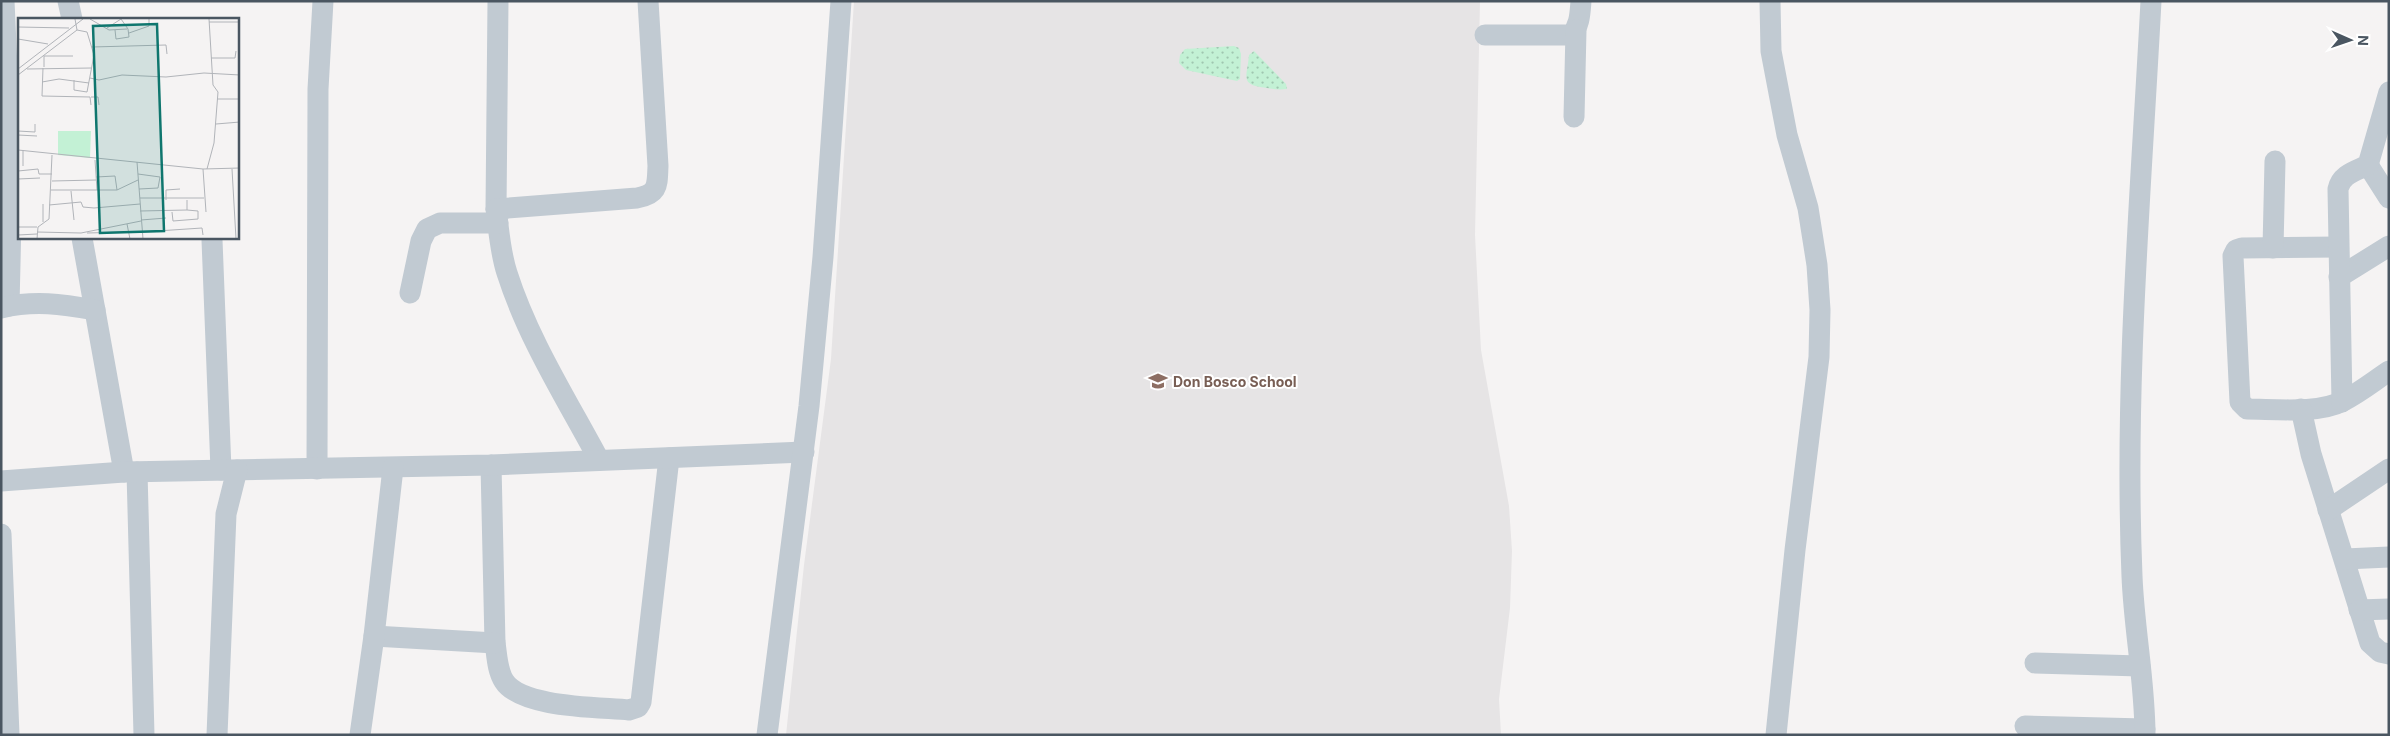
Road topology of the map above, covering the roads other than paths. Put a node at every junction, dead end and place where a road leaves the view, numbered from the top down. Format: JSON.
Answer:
{"nodes":[{"id":1,"x":4,"y":1,"type":"edge"},
{"id":2,"x":68,"y":1,"type":"edge"},
{"id":3,"x":323,"y":1,"type":"edge"},
{"id":4,"x":498,"y":1,"type":"edge"},
{"id":5,"x":648,"y":1,"type":"edge"},
{"id":6,"x":841,"y":1,"type":"edge"},
{"id":7,"x":1581,"y":1,"type":"edge"},
{"id":8,"x":1770,"y":1,"type":"edge"},
{"id":9,"x":2151,"y":1,"type":"edge"},
{"id":10,"x":72,"y":18,"type":"edge"},
{"id":11,"x":1576,"y":30,"type":"junction"},
{"id":12,"x":1485,"y":35,"type":"dead end"},
{"id":13,"x":5,"y":70,"type":"edge"},
{"id":14,"x":2389,"y":92,"type":"edge"},
{"id":15,"x":1574,"y":117,"type":"dead end"},
{"id":16,"x":2275,"y":161,"type":"dead end"},
{"id":17,"x":2368,"y":165,"type":"junction"},
{"id":18,"x":2389,"y":198,"type":"edge"},
{"id":19,"x":497,"y":216,"type":"junction"},
{"id":20,"x":82,"y":239,"type":"edge"},
{"id":21,"x":212,"y":240,"type":"dead end"},
{"id":22,"x":2389,"y":246,"type":"edge"},
{"id":23,"x":2338,"y":247,"type":"junction"},
{"id":24,"x":2273,"y":248,"type":"junction"},
{"id":25,"x":2339,"y":277,"type":"junction"},
{"id":26,"x":410,"y":293,"type":"dead end"},
{"id":27,"x":5,"y":307,"type":"edge"},
{"id":28,"x":95,"y":310,"type":"junction"},
{"id":29,"x":2389,"y":371,"type":"edge"},
{"id":30,"x":330,"y":377,"type":"dead end"},
{"id":31,"x":2342,"y":402,"type":"junction"},
{"id":32,"x":2301,"y":409,"type":"junction"},
{"id":33,"x":804,"y":452,"type":"junction"},
{"id":34,"x":669,"y":458,"type":"junction"},
{"id":35,"x":599,"y":460,"type":"junction"},
{"id":36,"x":491,"y":465,"type":"junction"},
{"id":37,"x":393,"y":468,"type":"junction"},
{"id":38,"x":322,"y":469,"type":"junction"},
{"id":39,"x":2389,"y":469,"type":"edge"},
{"id":40,"x":229,"y":470,"type":"junction"},
{"id":41,"x":131,"y":472,"type":"junction"},
{"id":42,"x":1,"y":481,"type":"edge"},
{"id":43,"x":2328,"y":510,"type":"junction"},
{"id":44,"x":1,"y":534,"type":"edge"},
{"id":45,"x":2389,"y":557,"type":"edge"},
{"id":46,"x":2344,"y":559,"type":"junction"},
{"id":47,"x":2389,"y":609,"type":"edge"},
{"id":48,"x":2359,"y":610,"type":"junction"},
{"id":49,"x":374,"y":636,"type":"junction"},
{"id":50,"x":495,"y":643,"type":"junction"},
{"id":51,"x":2389,"y":654,"type":"edge"},
{"id":52,"x":2035,"y":663,"type":"dead end"},
{"id":53,"x":2140,"y":666,"type":"junction"},
{"id":54,"x":2025,"y":726,"type":"dead end"},
{"id":55,"x":2145,"y":732,"type":"edge"},
{"id":56,"x":10,"y":735,"type":"edge"},
{"id":57,"x":144,"y":735,"type":"edge"},
{"id":58,"x":217,"y":735,"type":"edge"},
{"id":59,"x":360,"y":735,"type":"edge"},
{"id":60,"x":766,"y":735,"type":"edge"},
{"id":61,"x":1776,"y":735,"type":"edge"}],
"edges":[{"from":1,"to":13,"type":"street"},
{"from":2,"to":10,"type":"street"},
{"from":3,"to":38,"type":"street"},
{"from":4,"to":19,"type":"street"},
{"from":5,"to":19,"type":"street"},
{"from":6,"to":33,"type":"street"},
{"from":7,"to":11,"type":"street"},
{"from":8,"to":61,"type":"street"},
{"from":9,"to":53,"type":"street"},
{"from":11,"to":12,"type":"street"},
{"from":11,"to":15,"type":"street"},
{"from":13,"to":27,"type":"street"},
{"from":14,"to":17,"type":"street"},
{"from":16,"to":24,"type":"street"},
{"from":17,"to":18,"type":"street"},
{"from":17,"to":23,"type":"street"},
{"from":19,"to":26,"type":"street"},
{"from":19,"to":35,"type":"street"},
{"from":20,"to":28,"type":"street"},
{"from":21,"to":40,"type":"street"},
{"from":22,"to":25,"type":"street"},
{"from":23,"to":24,"type":"street"},
{"from":23,"to":25,"type":"street"},
{"from":24,"to":32,"type":"street"},
{"from":25,"to":31,"type":"street"},
{"from":27,"to":28,"type":"street"},
{"from":28,"to":41,"type":"street"},
{"from":29,"to":31,"type":"street"},
{"from":30,"to":38,"type":"street"},
{"from":31,"to":32,"type":"street"},
{"from":32,"to":43,"type":"street"},
{"from":33,"to":34,"type":"street"},
{"from":33,"to":60,"type":"street"},
{"from":34,"to":35,"type":"street"},
{"from":34,"to":50,"type":"street"},
{"from":35,"to":36,"type":"street"},
{"from":36,"to":37,"type":"street"},
{"from":36,"to":50,"type":"street"},
{"from":37,"to":38,"type":"street"},
{"from":37,"to":49,"type":"street"},
{"from":38,"to":40,"type":"street"},
{"from":39,"to":43,"type":"street"},
{"from":40,"to":41,"type":"street"},
{"from":40,"to":58,"type":"street"},
{"from":41,"to":42,"type":"street"},
{"from":41,"to":57,"type":"street"},
{"from":43,"to":46,"type":"street"},
{"from":44,"to":56,"type":"street"},
{"from":45,"to":46,"type":"street"},
{"from":46,"to":48,"type":"street"},
{"from":47,"to":48,"type":"street"},
{"from":48,"to":51,"type":"street"},
{"from":49,"to":50,"type":"street"},
{"from":49,"to":59,"type":"street"},
{"from":52,"to":53,"type":"street"},
{"from":53,"to":55,"type":"street"},
{"from":54,"to":55,"type":"street"}]}
